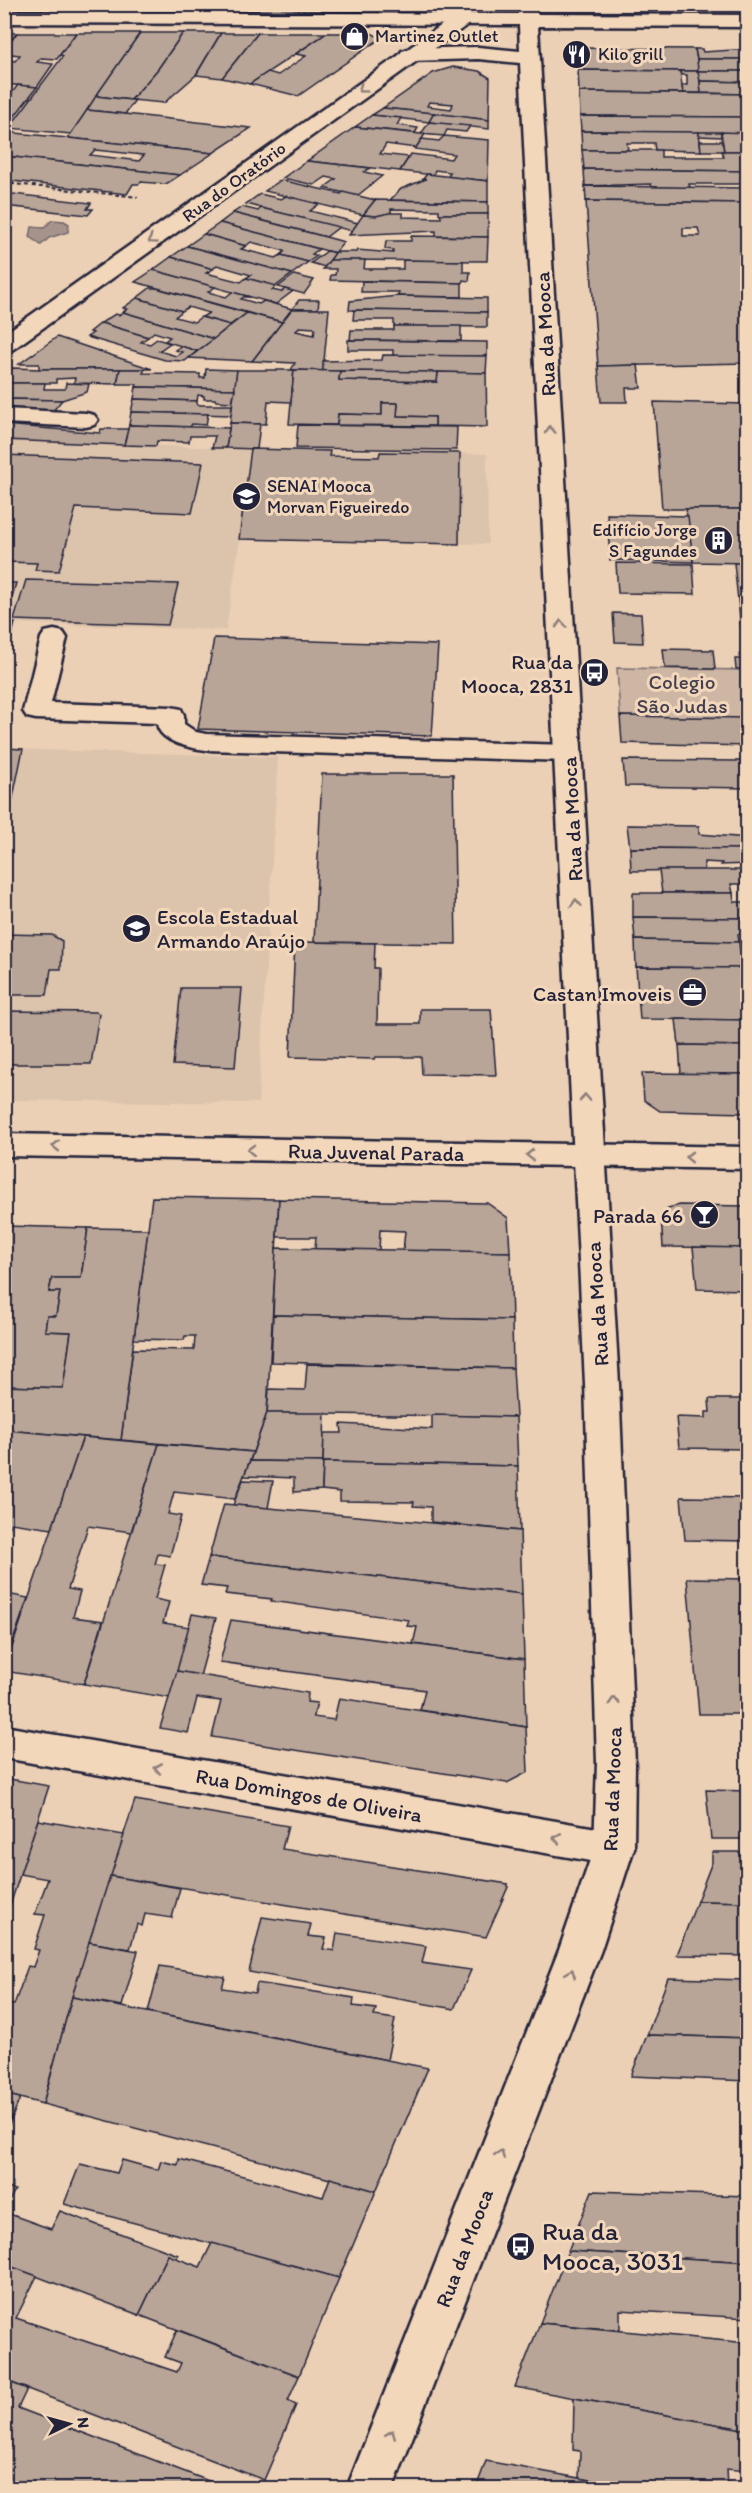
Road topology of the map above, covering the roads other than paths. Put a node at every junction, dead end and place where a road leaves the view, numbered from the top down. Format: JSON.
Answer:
{"nodes":[{"id":1,"x":528,"y":12,"type":"edge"},
{"id":2,"x":4,"y":17,"type":"edge"},
{"id":3,"x":463,"y":19,"type":"junction"},
{"id":4,"x":747,"y":21,"type":"edge"},
{"id":5,"x":409,"y":55,"type":"junction"},
{"id":6,"x":530,"y":58,"type":"junction"},
{"id":7,"x":4,"y":345,"type":"edge"},
{"id":8,"x":4,"y":416,"type":"edge"},
{"id":9,"x":86,"y":420,"type":"dead end"},
{"id":10,"x":54,"y":638,"type":"dead end"},
{"id":11,"x":568,"y":753,"type":"junction"},
{"id":12,"x":4,"y":1145,"type":"edge"},
{"id":13,"x":589,"y":1156,"type":"junction"},
{"id":14,"x":747,"y":1158,"type":"edge"},
{"id":15,"x":4,"y":1742,"type":"edge"},
{"id":16,"x":615,"y":1848,"type":"junction"},
{"id":17,"x":370,"y":2488,"type":"edge"}],
"edges":[{"from":1,"to":3,"type":"main road"},
{"from":1,"to":4,"type":"main road"},
{"from":1,"to":6,"type":"main road","name":"Rua da Mooca"},
{"from":2,"to":3,"type":"main road"},
{"from":3,"to":5,"type":"main road","name":"Rua do Oratório"},
{"from":5,"to":6,"type":"main road"},
{"from":5,"to":7,"type":"main road","name":"Rua do Oratório","one_way":true},
{"from":11,"to":6,"type":"main road","name":"Rua da Mooca","one_way":true},
{"from":8,"to":9,"type":"main road"},
{"from":10,"to":11,"type":"main road"},
{"from":13,"to":11,"type":"main road","name":"Rua da Mooca","one_way":true},
{"from":13,"to":12,"type":"main road","name":"Rua Juvenal Parada","one_way":true},
{"from":14,"to":13,"type":"main road","name":"Rua Juvenal Parada","one_way":true},
{"from":16,"to":13,"type":"main road","name":"Rua da Mooca","one_way":true},
{"from":16,"to":15,"type":"main road","name":"Rua Domingos de Oliveira","one_way":true},
{"from":17,"to":16,"type":"main road","name":"Rua da Mooca","one_way":true}]}
